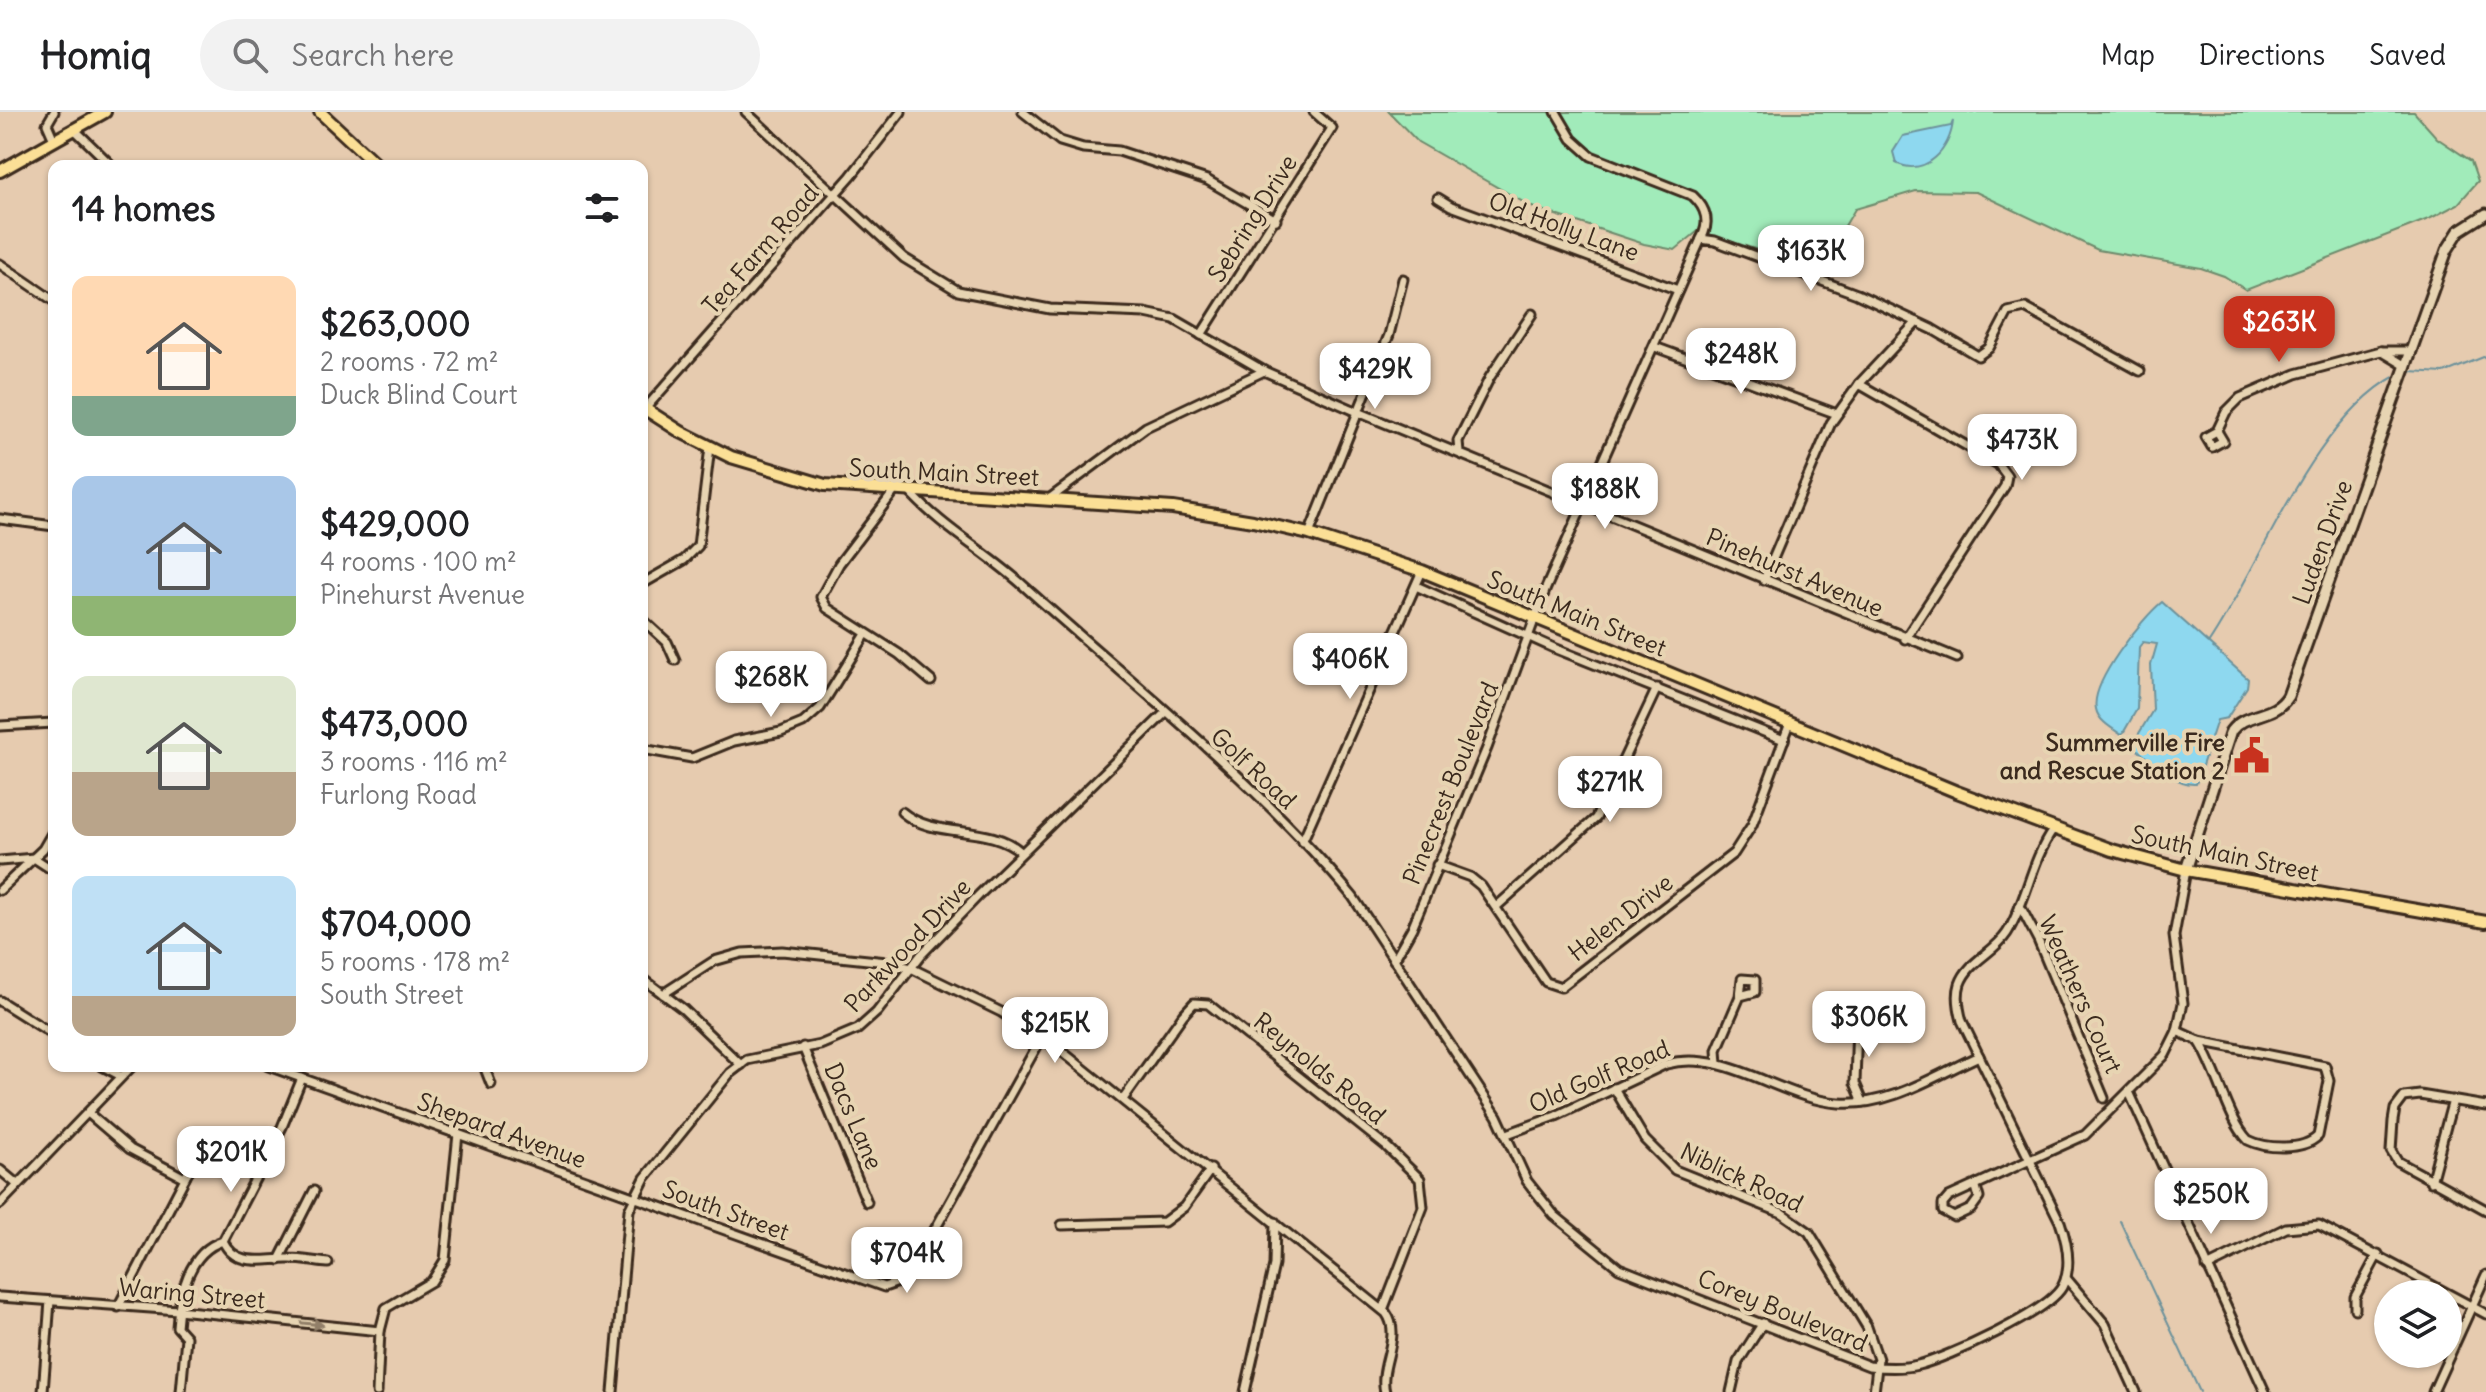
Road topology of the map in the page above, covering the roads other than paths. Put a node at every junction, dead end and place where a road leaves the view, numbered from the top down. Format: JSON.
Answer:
{"nodes":[{"id":1,"x":54,"y":112,"type":"edge"},
{"id":2,"x":105,"y":112,"type":"edge"},
{"id":3,"x":320,"y":112,"type":"edge"},
{"id":4,"x":746,"y":112,"type":"edge"},
{"id":5,"x":901,"y":112,"type":"edge"},
{"id":6,"x":1023,"y":112,"type":"edge"},
{"id":7,"x":1314,"y":112,"type":"edge"},
{"id":8,"x":1556,"y":112,"type":"edge"},
{"id":9,"x":74,"y":129,"type":"junction"},
{"id":10,"x":54,"y":140,"type":"junction"},
{"id":11,"x":106,"y":160,"type":"edge"},
{"id":12,"x":372,"y":160,"type":"edge"},
{"id":13,"x":0,"y":171,"type":"edge"},
{"id":14,"x":836,"y":193,"type":"junction"},
{"id":15,"x":1438,"y":198,"type":"dead end"},
{"id":16,"x":2486,"y":214,"type":"edge"},
{"id":17,"x":1276,"y":220,"type":"junction"},
{"id":18,"x":1701,"y":239,"type":"junction"},
{"id":19,"x":0,"y":264,"type":"edge"},
{"id":20,"x":1403,"y":279,"type":"dead end"},
{"id":21,"x":1678,"y":290,"type":"junction"},
{"id":22,"x":48,"y":297,"type":"edge"},
{"id":23,"x":1532,"y":314,"type":"dead end"},
{"id":24,"x":1917,"y":322,"type":"junction"},
{"id":25,"x":1201,"y":335,"type":"junction"},
{"id":26,"x":1655,"y":347,"type":"junction"},
{"id":27,"x":2381,"y":351,"type":"junction"},
{"id":28,"x":2412,"y":351,"type":"junction"},
{"id":29,"x":2406,"y":366,"type":"junction"},
{"id":30,"x":1264,"y":371,"type":"junction"},
{"id":31,"x":2140,"y":371,"type":"dead end"},
{"id":32,"x":1859,"y":384,"type":"junction"},
{"id":33,"x":648,"y":404,"type":"edge"},
{"id":34,"x":1358,"y":412,"type":"junction"},
{"id":35,"x":648,"y":413,"type":"edge"},
{"id":36,"x":1837,"y":414,"type":"junction"},
{"id":37,"x":2217,"y":431,"type":"dead end"},
{"id":38,"x":710,"y":447,"type":"junction"},
{"id":39,"x":1459,"y":452,"type":"junction"},
{"id":40,"x":896,"y":489,"type":"junction"},
{"id":41,"x":908,"y":490,"type":"junction"},
{"id":42,"x":1049,"y":499,"type":"junction"},
{"id":43,"x":1583,"y":505,"type":"junction"},
{"id":44,"x":0,"y":519,"type":"edge"},
{"id":45,"x":48,"y":525,"type":"edge"},
{"id":46,"x":1309,"y":534,"type":"junction"},
{"id":47,"x":1422,"y":571,"type":"junction"},
{"id":48,"x":648,"y":580,"type":"edge"},
{"id":49,"x":1764,"y":580,"type":"junction"},
{"id":50,"x":1416,"y":586,"type":"junction"},
{"id":51,"x":1535,"y":618,"type":"junction"},
{"id":52,"x":648,"y":625,"type":"edge"},
{"id":53,"x":866,"y":634,"type":"junction"},
{"id":54,"x":1530,"y":637,"type":"junction"},
{"id":55,"x":1905,"y":639,"type":"junction"},
{"id":56,"x":1957,"y":658,"type":"dead end"},
{"id":57,"x":675,"y":660,"type":"dead end"},
{"id":58,"x":931,"y":681,"type":"dead end"},
{"id":59,"x":1657,"y":688,"type":"junction"},
{"id":60,"x":1165,"y":713,"type":"junction"},
{"id":61,"x":48,"y":723,"type":"edge"},
{"id":62,"x":1790,"y":723,"type":"junction"},
{"id":63,"x":0,"y":726,"type":"edge"},
{"id":64,"x":1784,"y":740,"type":"junction"},
{"id":65,"x":648,"y":750,"type":"edge"},
{"id":66,"x":902,"y":812,"type":"dead end"},
{"id":67,"x":2053,"y":830,"type":"junction"},
{"id":68,"x":48,"y":838,"type":"edge"},
{"id":69,"x":1302,"y":842,"type":"junction"},
{"id":70,"x":1021,"y":852,"type":"junction"},
{"id":71,"x":34,"y":858,"type":"junction"},
{"id":72,"x":0,"y":861,"type":"edge"},
{"id":73,"x":1437,"y":865,"type":"junction"},
{"id":74,"x":48,"y":867,"type":"edge"},
{"id":75,"x":2186,"y":870,"type":"junction"},
{"id":76,"x":0,"y":890,"type":"edge"},
{"id":77,"x":2020,"y":906,"type":"junction"},
{"id":78,"x":1496,"y":907,"type":"junction"},
{"id":79,"x":2486,"y":922,"type":"edge"},
{"id":80,"x":1394,"y":960,"type":"junction"},
{"id":81,"x":911,"y":968,"type":"junction"},
{"id":82,"x":648,"y":983,"type":"edge"},
{"id":83,"x":663,"y":994,"type":"junction"},
{"id":84,"x":1740,"y":996,"type":"dead end"},
{"id":85,"x":0,"y":1001,"type":"edge"},
{"id":86,"x":1857,"y":1023,"type":"dead end"},
{"id":87,"x":48,"y":1031,"type":"edge"},
{"id":88,"x":2177,"y":1031,"type":"junction"},
{"id":89,"x":1042,"y":1037,"type":"junction"},
{"id":90,"x":2199,"y":1041,"type":"junction"},
{"id":91,"x":803,"y":1047,"type":"junction"},
{"id":92,"x":1979,"y":1056,"type":"junction"},
{"id":93,"x":1718,"y":1064,"type":"junction"},
{"id":94,"x":741,"y":1065,"type":"junction"},
{"id":95,"x":113,"y":1072,"type":"edge"},
{"id":96,"x":125,"y":1072,"type":"edge"},
{"id":97,"x":285,"y":1072,"type":"edge"},
{"id":98,"x":486,"y":1072,"type":"edge"},
{"id":99,"x":121,"y":1076,"type":"junction"},
{"id":100,"x":302,"y":1078,"type":"junction"},
{"id":101,"x":491,"y":1084,"type":"dead end"},
{"id":102,"x":1614,"y":1088,"type":"junction"},
{"id":103,"x":2130,"y":1094,"type":"junction"},
{"id":104,"x":1124,"y":1098,"type":"junction"},
{"id":105,"x":2104,"y":1098,"type":"dead end"},
{"id":106,"x":2453,"y":1100,"type":"junction"},
{"id":107,"x":1863,"y":1102,"type":"junction"},
{"id":108,"x":2486,"y":1106,"type":"edge"},
{"id":109,"x":88,"y":1113,"type":"junction"},
{"id":110,"x":458,"y":1134,"type":"junction"},
{"id":111,"x":1507,"y":1134,"type":"junction"},
{"id":112,"x":197,"y":1155,"type":"dead end"},
{"id":113,"x":2030,"y":1161,"type":"junction"},
{"id":114,"x":1211,"y":1169,"type":"junction"},
{"id":115,"x":0,"y":1170,"type":"edge"},
{"id":116,"x":185,"y":1178,"type":"junction"},
{"id":117,"x":2431,"y":1182,"type":"junction"},
{"id":118,"x":18,"y":1185,"type":"junction"},
{"id":119,"x":1976,"y":1187,"type":"junction"},
{"id":120,"x":314,"y":1191,"type":"dead end"},
{"id":121,"x":634,"y":1199,"type":"junction"},
{"id":122,"x":867,"y":1202,"type":"dead end"},
{"id":123,"x":0,"y":1204,"type":"edge"},
{"id":124,"x":2486,"y":1210,"type":"edge"},
{"id":125,"x":1275,"y":1222,"type":"junction"},
{"id":126,"x":1062,"y":1225,"type":"dead end"},
{"id":127,"x":223,"y":1241,"type":"junction"},
{"id":128,"x":2378,"y":1254,"type":"junction"},
{"id":129,"x":279,"y":1260,"type":"junction"},
{"id":130,"x":328,"y":1263,"type":"dead end"},
{"id":131,"x":2207,"y":1267,"type":"junction"},
{"id":132,"x":2486,"y":1275,"type":"edge"},
{"id":133,"x":2066,"y":1278,"type":"junction"},
{"id":134,"x":0,"y":1297,"type":"edge"},
{"id":135,"x":50,"y":1301,"type":"junction"},
{"id":136,"x":118,"y":1307,"type":"junction"},
{"id":137,"x":2474,"y":1308,"type":"junction"},
{"id":138,"x":2355,"y":1309,"type":"dead end"},
{"id":139,"x":178,"y":1310,"type":"junction"},
{"id":140,"x":1383,"y":1310,"type":"junction"},
{"id":141,"x":2486,"y":1314,"type":"edge"},
{"id":142,"x":1763,"y":1323,"type":"junction"},
{"id":143,"x":380,"y":1331,"type":"junction"},
{"id":144,"x":1879,"y":1367,"type":"junction"},
{"id":145,"x":43,"y":1392,"type":"edge"},
{"id":146,"x":181,"y":1392,"type":"edge"},
{"id":147,"x":377,"y":1392,"type":"edge"},
{"id":148,"x":613,"y":1392,"type":"edge"},
{"id":149,"x":1245,"y":1392,"type":"edge"},
{"id":150,"x":1385,"y":1392,"type":"edge"},
{"id":151,"x":1731,"y":1392,"type":"edge"},
{"id":152,"x":1874,"y":1392,"type":"edge"},
{"id":153,"x":2136,"y":1392,"type":"edge"},
{"id":154,"x":2265,"y":1392,"type":"edge"},
{"id":155,"x":2433,"y":1392,"type":"edge"}],
"edges":[{"from":1,"to":10,"type":"street"},
{"from":2,"to":9,"type":"main road"},
{"from":3,"to":12,"type":"main road"},
{"from":4,"to":14,"type":"street","name":"Pinehurst Avenue"},
{"from":5,"to":14,"type":"street","name":"Tea Farm Road"},
{"from":6,"to":17,"type":"street"},
{"from":7,"to":17,"type":"street","name":"Sebring Drive"},
{"from":8,"to":18,"type":"street"},
{"from":9,"to":10,"type":"main road"},
{"from":9,"to":11,"type":"street"},
{"from":10,"to":13,"type":"main road"},
{"from":14,"to":25,"type":"street","name":"Pinehurst Avenue"},
{"from":14,"to":33,"type":"street","name":"Tea Farm Road"},
{"from":15,"to":21,"type":"street","name":"Old Holly Lane"},
{"from":16,"to":28,"type":"street","name":"Luden Drive"},
{"from":17,"to":25,"type":"street","name":"Sebring Drive"},
{"from":18,"to":21,"type":"street","name":"Pinecrest Boulevard"},
{"from":18,"to":24,"type":"street"},
{"from":19,"to":22,"type":"street"},
{"from":20,"to":34,"type":"street"},
{"from":21,"to":26,"type":"street","name":"Pinecrest Boulevard"},
{"from":23,"to":39,"type":"street"},
{"from":24,"to":31,"type":"street"},
{"from":24,"to":32,"type":"street"},
{"from":25,"to":30,"type":"street","name":"Pinehurst Avenue"},
{"from":26,"to":36,"type":"street"},
{"from":26,"to":43,"type":"street","name":"Pinecrest Boulevard"},
{"from":27,"to":28,"type":"street"},
{"from":27,"to":29,"type":"street"},
{"from":27,"to":37,"type":"street"},
{"from":28,"to":29,"type":"street","name":"Luden Drive"},
{"from":29,"to":75,"type":"street","name":"Luden Drive"},
{"from":30,"to":34,"type":"street","name":"Pinehurst Avenue"},
{"from":30,"to":42,"type":"street"},
{"from":32,"to":36,"type":"street"},
{"from":32,"to":55,"type":"street"},
{"from":34,"to":39,"type":"street","name":"Pinehurst Avenue"},
{"from":34,"to":46,"type":"street"},
{"from":35,"to":38,"type":"main road","name":"South Main Street"},
{"from":36,"to":49,"type":"street"},
{"from":38,"to":40,"type":"main road","name":"South Main Street"},
{"from":38,"to":48,"type":"street"},
{"from":39,"to":43,"type":"street","name":"Pinehurst Avenue"},
{"from":40,"to":41,"type":"main road","name":"South Main Street"},
{"from":40,"to":53,"type":"street"},
{"from":41,"to":42,"type":"main road","name":"South Main Street"},
{"from":41,"to":60,"type":"street","name":"Golf Road"},
{"from":42,"to":46,"type":"main road","name":"South Main Street"},
{"from":43,"to":49,"type":"street","name":"Pinehurst Avenue"},
{"from":43,"to":51,"type":"street","name":"Pinecrest Boulevard"},
{"from":44,"to":45,"type":"street"},
{"from":46,"to":47,"type":"main road","name":"South Main Street"},
{"from":47,"to":50,"type":"street"},
{"from":47,"to":51,"type":"main road","name":"South Main Street"},
{"from":49,"to":55,"type":"street","name":"Pinehurst Avenue"},
{"from":50,"to":54,"type":"street"},
{"from":50,"to":69,"type":"street"},
{"from":51,"to":54,"type":"street","name":"Pinecrest Boulevard"},
{"from":51,"to":62,"type":"main road","name":"South Main Street"},
{"from":52,"to":57,"type":"street"},
{"from":53,"to":58,"type":"street"},
{"from":53,"to":65,"type":"street"},
{"from":54,"to":59,"type":"street"},
{"from":54,"to":73,"type":"street","name":"Pinecrest Boulevard"},
{"from":55,"to":56,"type":"street","name":"Pinehurst Avenue"},
{"from":59,"to":64,"type":"street"},
{"from":59,"to":78,"type":"street"},
{"from":60,"to":69,"type":"street","name":"Golf Road"},
{"from":60,"to":70,"type":"street","name":"Parkwood Drive"},
{"from":61,"to":63,"type":"street"},
{"from":62,"to":64,"type":"street","name":"Helen Drive"},
{"from":62,"to":67,"type":"main road","name":"South Main Street"},
{"from":64,"to":78,"type":"street","name":"Helen Drive"},
{"from":66,"to":70,"type":"street"},
{"from":67,"to":75,"type":"main road","name":"South Main Street"},
{"from":67,"to":77,"type":"street"},
{"from":68,"to":71,"type":"street"},
{"from":69,"to":80,"type":"street","name":"Golf Road"},
{"from":70,"to":81,"type":"street","name":"Parkwood Drive"},
{"from":71,"to":72,"type":"street"},
{"from":71,"to":74,"type":"street"},
{"from":71,"to":76,"type":"street"},
{"from":73,"to":78,"type":"street","name":"Helen Drive"},
{"from":73,"to":80,"type":"street","name":"Pinecrest Boulevard"},
{"from":75,"to":79,"type":"main road","name":"South Main Street"},
{"from":75,"to":88,"type":"street"},
{"from":77,"to":92,"type":"street"},
{"from":77,"to":105,"type":"street","name":"Weathers Court"},
{"from":80,"to":111,"type":"street","name":"Golf Road"},
{"from":81,"to":83,"type":"street"},
{"from":81,"to":89,"type":"street"},
{"from":81,"to":91,"type":"street","name":"Parkwood Drive"},
{"from":82,"to":83,"type":"street"},
{"from":83,"to":94,"type":"street"},
{"from":84,"to":93,"type":"street"},
{"from":85,"to":87,"type":"street"},
{"from":86,"to":107,"type":"street"},
{"from":88,"to":90,"type":"street"},
{"from":88,"to":103,"type":"street"},
{"from":89,"to":104,"type":"street"},
{"from":89,"to":121,"type":"street","name":"South Street"},
{"from":90,"to":90,"type":"street"},
{"from":91,"to":94,"type":"street","name":"Parkwood Drive"},
{"from":91,"to":122,"type":"street","name":"Dacs Lane"},
{"from":92,"to":107,"type":"street","name":"Old Golf Road"},
{"from":92,"to":113,"type":"street"},
{"from":93,"to":102,"type":"street","name":"Old Golf Road"},
{"from":93,"to":107,"type":"street","name":"Old Golf Road"},
{"from":94,"to":121,"type":"street"},
{"from":95,"to":99,"type":"street"},
{"from":96,"to":99,"type":"street"},
{"from":97,"to":100,"type":"street","name":"Shepard Avenue"},
{"from":98,"to":101,"type":"street"},
{"from":99,"to":109,"type":"street"},
{"from":100,"to":110,"type":"street","name":"Shepard Avenue"},
{"from":100,"to":127,"type":"street"},
{"from":102,"to":111,"type":"street","name":"Old Golf Road"},
{"from":102,"to":144,"type":"street","name":"Niblick Road"},
{"from":103,"to":113,"type":"street"},
{"from":103,"to":131,"type":"street"},
{"from":104,"to":114,"type":"street"},
{"from":104,"to":140,"type":"street","name":"Reynolds Road"},
{"from":106,"to":108,"type":"street"},
{"from":106,"to":117,"type":"street"},
{"from":106,"to":117,"type":"street"},
{"from":109,"to":116,"type":"street"},
{"from":109,"to":118,"type":"street"},
{"from":110,"to":121,"type":"street","name":"Shepard Avenue"},
{"from":110,"to":143,"type":"street"},
{"from":111,"to":142,"type":"street","name":"Corey Boulevard"},
{"from":112,"to":116,"type":"street"},
{"from":113,"to":119,"type":"street"},
{"from":113,"to":133,"type":"street"},
{"from":114,"to":125,"type":"street"},
{"from":114,"to":126,"type":"street"},
{"from":115,"to":118,"type":"street"},
{"from":116,"to":136,"type":"street"},
{"from":117,"to":124,"type":"street"},
{"from":118,"to":123,"type":"street"},
{"from":119,"to":119,"type":"street"},
{"from":120,"to":129,"type":"street"},
{"from":121,"to":148,"type":"street"},
{"from":125,"to":140,"type":"street"},
{"from":125,"to":149,"type":"street"},
{"from":127,"to":129,"type":"street"},
{"from":127,"to":139,"type":"street"},
{"from":128,"to":131,"type":"street"},
{"from":128,"to":137,"type":"street"},
{"from":128,"to":138,"type":"street"},
{"from":129,"to":130,"type":"street"},
{"from":131,"to":154,"type":"street"},
{"from":132,"to":137,"type":"street"},
{"from":133,"to":144,"type":"street","name":"Corey Boulevard"},
{"from":133,"to":153,"type":"street"},
{"from":134,"to":135,"type":"street","name":"Waring Street"},
{"from":135,"to":136,"type":"street","name":"Waring Street"},
{"from":135,"to":145,"type":"street"},
{"from":136,"to":139,"type":"street","name":"Waring Street"},
{"from":137,"to":141,"type":"street"},
{"from":137,"to":155,"type":"street"},
{"from":139,"to":143,"type":"street","name":"Waring Street","one_way":true},
{"from":139,"to":146,"type":"street"},
{"from":140,"to":150,"type":"street"},
{"from":142,"to":144,"type":"street","name":"Corey Boulevard"},
{"from":142,"to":151,"type":"street"},
{"from":143,"to":147,"type":"street"},
{"from":144,"to":152,"type":"street","name":"Niblick Road"}]}
